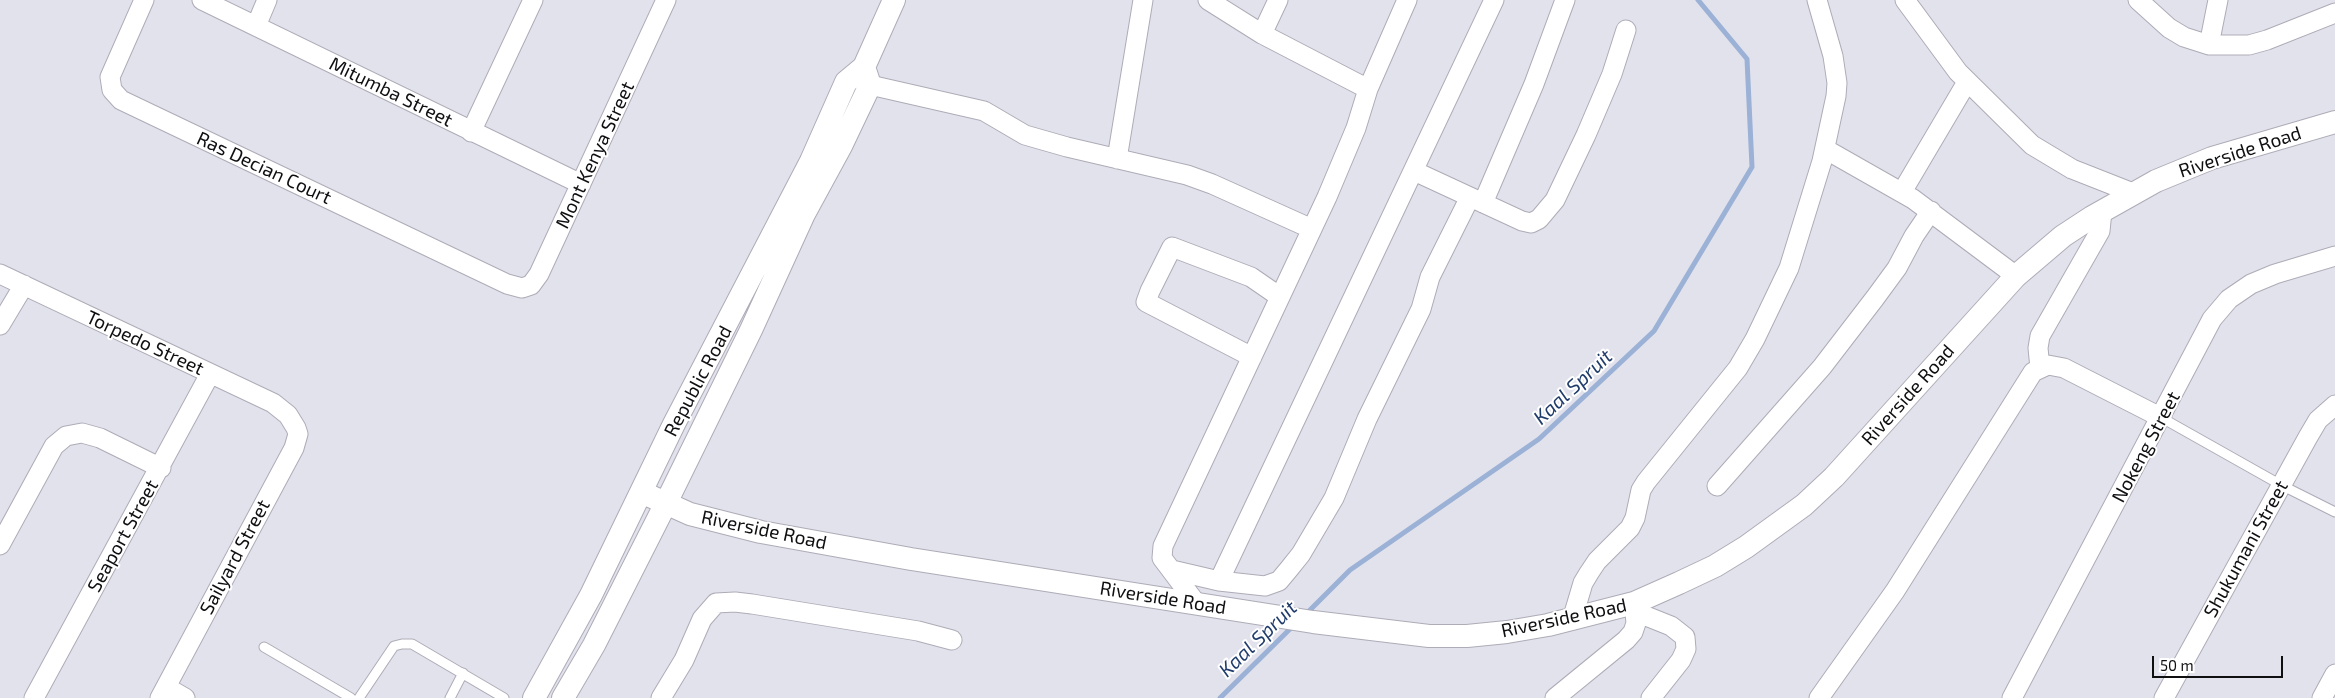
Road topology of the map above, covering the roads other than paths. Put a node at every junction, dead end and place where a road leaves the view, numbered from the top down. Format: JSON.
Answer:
{"nodes":[{"id":1,"x":144,"y":0,"type":"edge"},
{"id":2,"x":202,"y":0,"type":"edge"},
{"id":3,"x":267,"y":0,"type":"edge"},
{"id":4,"x":533,"y":0,"type":"edge"},
{"id":5,"x":666,"y":0,"type":"edge"},
{"id":6,"x":894,"y":0,"type":"edge"},
{"id":7,"x":1143,"y":0,"type":"edge"},
{"id":8,"x":1208,"y":0,"type":"edge"},
{"id":9,"x":1278,"y":0,"type":"edge"},
{"id":10,"x":1407,"y":0,"type":"edge"},
{"id":11,"x":1494,"y":0,"type":"edge"},
{"id":12,"x":1565,"y":0,"type":"edge"},
{"id":13,"x":1817,"y":0,"type":"edge"},
{"id":14,"x":1905,"y":0,"type":"edge"},
{"id":15,"x":2138,"y":0,"type":"edge"},
{"id":16,"x":2218,"y":0,"type":"edge"},
{"id":17,"x":2335,"y":13,"type":"edge"},
{"id":18,"x":256,"y":26,"type":"junction"},
{"id":19,"x":1626,"y":30,"type":"dead end"},
{"id":20,"x":1262,"y":34,"type":"junction"},
{"id":21,"x":2209,"y":45,"type":"junction"},
{"id":22,"x":867,"y":76,"type":"junction"},
{"id":23,"x":1967,"y":82,"type":"junction"},
{"id":24,"x":1368,"y":89,"type":"junction"},
{"id":25,"x":2335,"y":122,"type":"edge"},
{"id":26,"x":471,"y":132,"type":"junction"},
{"id":27,"x":1825,"y":149,"type":"junction"},
{"id":28,"x":1117,"y":159,"type":"junction"},
{"id":29,"x":1414,"y":171,"type":"junction"},
{"id":30,"x":581,"y":184,"type":"junction"},
{"id":31,"x":1902,"y":192,"type":"junction"},
{"id":32,"x":2133,"y":193,"type":"junction"},
{"id":33,"x":1476,"y":200,"type":"junction"},
{"id":34,"x":1931,"y":211,"type":"junction"},
{"id":35,"x":2102,"y":211,"type":"junction"},
{"id":36,"x":1312,"y":230,"type":"junction"},
{"id":37,"x":2335,"y":256,"type":"edge"},
{"id":38,"x":0,"y":274,"type":"edge"},
{"id":39,"x":2016,"y":276,"type":"junction"},
{"id":40,"x":507,"y":284,"type":"joint"},
{"id":41,"x":24,"y":285,"type":"junction"},
{"id":42,"x":1280,"y":296,"type":"junction"},
{"id":43,"x":0,"y":325,"type":"edge"},
{"id":44,"x":1252,"y":357,"type":"junction"},
{"id":45,"x":2040,"y":368,"type":"junction"},
{"id":46,"x":210,"y":374,"type":"junction"},
{"id":47,"x":2335,"y":405,"type":"edge"},
{"id":48,"x":288,"y":415,"type":"joint"},
{"id":49,"x":2162,"y":418,"type":"junction"},
{"id":50,"x":160,"y":468,"type":"junction"},
{"id":51,"x":2281,"y":485,"type":"junction"},
{"id":52,"x":1717,"y":486,"type":"dead end"},
{"id":53,"x":641,"y":492,"type":"junction"},
{"id":54,"x":666,"y":503,"type":"junction"},
{"id":55,"x":2335,"y":512,"type":"edge"},
{"id":56,"x":0,"y":545,"type":"edge"},
{"id":57,"x":1172,"y":570,"type":"junction"},
{"id":58,"x":1219,"y":581,"type":"junction"},
{"id":59,"x":1196,"y":603,"type":"junction"},
{"id":60,"x":1635,"y":608,"type":"junction"},
{"id":61,"x":1572,"y":620,"type":"junction"},
{"id":62,"x":952,"y":640,"type":"dead end"},
{"id":63,"x":264,"y":647,"type":"dead end"},
{"id":64,"x":463,"y":673,"type":"junction"},
{"id":65,"x":2335,"y":674,"type":"edge"},
{"id":66,"x":163,"y":692,"type":"edge"},
{"id":67,"x":34,"y":698,"type":"edge"},
{"id":68,"x":185,"y":698,"type":"edge"},
{"id":69,"x":351,"y":698,"type":"edge"},
{"id":70,"x":359,"y":698,"type":"edge"},
{"id":71,"x":450,"y":698,"type":"edge"},
{"id":72,"x":504,"y":698,"type":"edge"},
{"id":73,"x":534,"y":698,"type":"edge"},
{"id":74,"x":563,"y":698,"type":"edge"},
{"id":75,"x":661,"y":698,"type":"edge"},
{"id":76,"x":1555,"y":698,"type":"edge"},
{"id":77,"x":1651,"y":698,"type":"edge"},
{"id":78,"x":1819,"y":698,"type":"edge"},
{"id":79,"x":2012,"y":698,"type":"edge"},
{"id":80,"x":2164,"y":698,"type":"edge"},
{"id":81,"x":2322,"y":698,"type":"edge"}],
"edges":[{"from":1,"to":40,"type":"street","name":"Ras Decian Court"},
{"from":2,"to":18,"type":"street","name":"Mitumba Street"},
{"from":3,"to":18,"type":"street"},
{"from":4,"to":26,"type":"street"},
{"from":5,"to":30,"type":"street","name":"Mont Kenya Street"},
{"from":6,"to":22,"type":"street","name":"Republic Road"},
{"from":7,"to":28,"type":"street"},
{"from":8,"to":20,"type":"street"},
{"from":9,"to":20,"type":"street"},
{"from":10,"to":24,"type":"street"},
{"from":11,"to":29,"type":"street"},
{"from":12,"to":33,"type":"street"},
{"from":13,"to":27,"type":"street"},
{"from":14,"to":23,"type":"street"},
{"from":15,"to":21,"type":"street"},
{"from":16,"to":21,"type":"street"},
{"from":17,"to":21,"type":"street"},
{"from":18,"to":26,"type":"street","name":"Mitumba Street"},
{"from":19,"to":33,"type":"street"},
{"from":20,"to":24,"type":"street"},
{"from":22,"to":28,"type":"street"},
{"from":22,"to":53,"type":"street","name":"Republic Road"},
{"from":22,"to":54,"type":"street","name":"Republic Road"},
{"from":23,"to":31,"type":"street"},
{"from":23,"to":32,"type":"street"},
{"from":24,"to":36,"type":"street"},
{"from":25,"to":32,"type":"street","name":"Riverside Road"},
{"from":26,"to":30,"type":"street","name":"Mitumba Street"},
{"from":27,"to":31,"type":"street"},
{"from":27,"to":61,"type":"street"},
{"from":28,"to":36,"type":"street"},
{"from":29,"to":33,"type":"street"},
{"from":29,"to":58,"type":"street"},
{"from":30,"to":40,"type":"street","name":"Mont Kenya Street"},
{"from":31,"to":34,"type":"street"},
{"from":32,"to":35,"type":"street","name":"Riverside Road"},
{"from":33,"to":58,"type":"street"},
{"from":34,"to":39,"type":"street"},
{"from":34,"to":52,"type":"street"},
{"from":35,"to":39,"type":"street","name":"Riverside Road"},
{"from":35,"to":45,"type":"street"},
{"from":36,"to":42,"type":"street"},
{"from":37,"to":49,"type":"street","name":"Nokeng Street"},
{"from":38,"to":41,"type":"street","name":"Torpedo Street"},
{"from":39,"to":60,"type":"street","name":"Riverside Road"},
{"from":41,"to":43,"type":"street"},
{"from":41,"to":46,"type":"street","name":"Torpedo Street"},
{"from":42,"to":44,"type":"street"},
{"from":42,"to":44,"type":"street"},
{"from":44,"to":57,"type":"street"},
{"from":45,"to":49,"type":"street"},
{"from":45,"to":78,"type":"street"},
{"from":46,"to":48,"type":"street","name":"Torpedo Street"},
{"from":46,"to":50,"type":"street","name":"Seaport Street"},
{"from":47,"to":51,"type":"street","name":"Shukumani Street"},
{"from":48,"to":66,"type":"street","name":"Sailyard Street"},
{"from":49,"to":51,"type":"lane"},
{"from":49,"to":79,"type":"street","name":"Nokeng Street"},
{"from":50,"to":56,"type":"street"},
{"from":50,"to":67,"type":"street","name":"Seaport Street"},
{"from":51,"to":55,"type":"lane"},
{"from":51,"to":80,"type":"street","name":"Shukumani Street"},
{"from":53,"to":54,"type":"street","name":"Riverside Road"},
{"from":53,"to":73,"type":"street","name":"Republic Road"},
{"from":54,"to":59,"type":"street","name":"Riverside Road"},
{"from":54,"to":74,"type":"street","name":"Republic Road"},
{"from":57,"to":58,"type":"street"},
{"from":57,"to":59,"type":"street"},
{"from":59,"to":61,"type":"street","name":"Riverside Road"},
{"from":60,"to":61,"type":"street","name":"Riverside Road"},
{"from":60,"to":76,"type":"street"},
{"from":60,"to":77,"type":"street"},
{"from":62,"to":75,"type":"street"},
{"from":63,"to":69,"type":"lane"},
{"from":64,"to":70,"type":"lane"},
{"from":64,"to":71,"type":"lane"},
{"from":64,"to":72,"type":"lane"},
{"from":65,"to":81,"type":"street"},
{"from":66,"to":68,"type":"street"}]}
